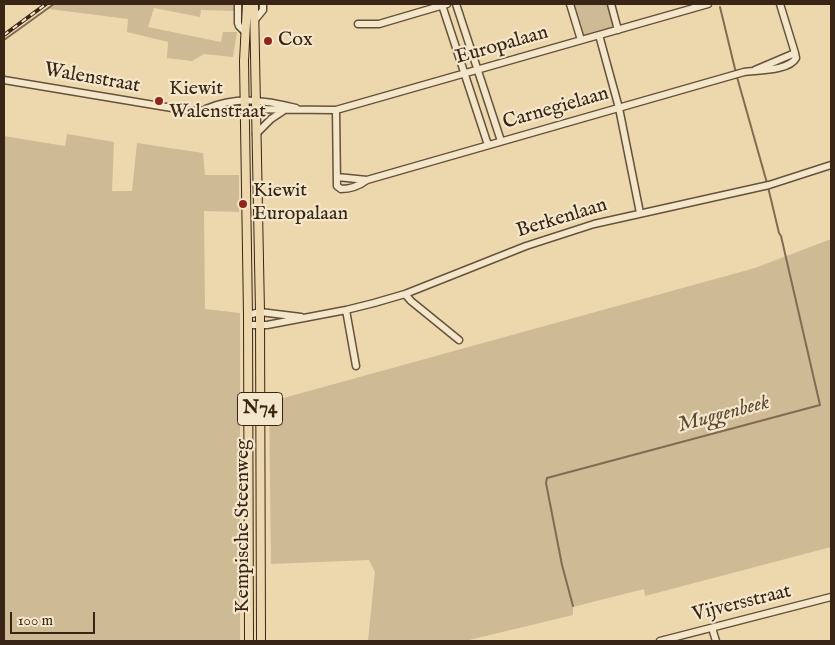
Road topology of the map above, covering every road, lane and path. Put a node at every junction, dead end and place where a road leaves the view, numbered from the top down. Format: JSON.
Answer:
{"nodes":[{"id":1,"x":238,"y":4,"type":"edge"},
{"id":2,"x":247,"y":4,"type":"edge"},
{"id":3,"x":254,"y":4,"type":"edge"},
{"id":4,"x":263,"y":4,"type":"edge"},
{"id":5,"x":444,"y":4,"type":"edge"},
{"id":6,"x":456,"y":4,"type":"edge"},
{"id":7,"x":570,"y":4,"type":"edge"},
{"id":8,"x":611,"y":4,"type":"edge"},
{"id":9,"x":708,"y":4,"type":"edge"},
{"id":10,"x":780,"y":4,"type":"edge"},
{"id":11,"x":254,"y":22,"type":"junction"},
{"id":12,"x":358,"y":24,"type":"dead end"},
{"id":13,"x":618,"y":30,"type":"junction"},
{"id":14,"x":245,"y":32,"type":"junction"},
{"id":15,"x":599,"y":35,"type":"junction"},
{"id":16,"x":581,"y":40,"type":"junction"},
{"id":17,"x":478,"y":70,"type":"junction"},
{"id":18,"x":465,"y":74,"type":"junction"},
{"id":19,"x":4,"y":80,"type":"edge"},
{"id":20,"x":245,"y":100,"type":"junction"},
{"id":21,"x":256,"y":100,"type":"junction"},
{"id":22,"x":619,"y":108,"type":"junction"},
{"id":23,"x":204,"y":110,"type":"junction"},
{"id":24,"x":245,"y":110,"type":"junction"},
{"id":25,"x":256,"y":110,"type":"junction"},
{"id":26,"x":287,"y":110,"type":"junction"},
{"id":27,"x":305,"y":110,"type":"junction"},
{"id":28,"x":336,"y":110,"type":"junction"},
{"id":29,"x":256,"y":134,"type":"junction"},
{"id":30,"x":501,"y":141,"type":"junction"},
{"id":31,"x":488,"y":145,"type":"junction"},
{"id":32,"x":831,"y":165,"type":"edge"},
{"id":33,"x":337,"y":177,"type":"junction"},
{"id":34,"x":367,"y":180,"type":"junction"},
{"id":35,"x":640,"y":213,"type":"junction"},
{"id":36,"x":405,"y":294,"type":"junction"},
{"id":37,"x":346,"y":310,"type":"junction"},
{"id":38,"x":260,"y":312,"type":"junction"},
{"id":39,"x":248,"y":315,"type":"junction"},
{"id":40,"x":307,"y":318,"type":"junction"},
{"id":41,"x":248,"y":325,"type":"junction"},
{"id":42,"x":260,"y":326,"type":"junction"},
{"id":43,"x":459,"y":340,"type":"dead end"},
{"id":44,"x":356,"y":366,"type":"dead end"},
{"id":45,"x":831,"y":597,"type":"edge"},
{"id":46,"x":712,"y":628,"type":"junction"},
{"id":47,"x":249,"y":641,"type":"edge"},
{"id":48,"x":261,"y":641,"type":"edge"},
{"id":49,"x":660,"y":641,"type":"edge"},
{"id":50,"x":716,"y":641,"type":"edge"}],
"edges":[{"from":1,"to":14,"type":"street","name":"Kempische Steenweg"},
{"from":2,"to":14,"type":"main road","name":"Kempische Steenweg","number":"N74"},
{"from":3,"to":11,"type":"main road","name":"Kempische Steenweg","number":"N74"},
{"from":4,"to":11,"type":"street","name":"Kempische Steenweg"},
{"from":5,"to":12,"type":"street"},
{"from":5,"to":18,"type":"street"},
{"from":6,"to":17,"type":"street"},
{"from":7,"to":16,"type":"street"},
{"from":8,"to":13,"type":"street"},
{"from":9,"to":13,"type":"street","name":"Europalaan"},
{"from":10,"to":22,"type":"street","name":"Carnegielaan"},
{"from":11,"to":21,"type":"main road","name":"Kempische Steenweg","number":"N74"},
{"from":13,"to":15,"type":"street","name":"Europalaan"},
{"from":14,"to":20,"type":"main road","name":"Kempische Steenweg","number":"N74"},
{"from":15,"to":16,"type":"street","name":"Europalaan"},
{"from":15,"to":22,"type":"street"},
{"from":16,"to":17,"type":"street","name":"Europalaan"},
{"from":17,"to":18,"type":"street","name":"Europalaan"},
{"from":17,"to":30,"type":"street"},
{"from":18,"to":28,"type":"street","name":"Europalaan"},
{"from":18,"to":31,"type":"street"},
{"from":19,"to":23,"type":"street","name":"Walenstraat"},
{"from":20,"to":21,"type":"street","name":"Europalaan"},
{"from":20,"to":23,"type":"street","name":"Walenstraat"},
{"from":20,"to":24,"type":"main road","name":"Kempische Steenweg","number":"N74"},
{"from":21,"to":25,"type":"main road","name":"Kempische Steenweg","number":"N74"},
{"from":21,"to":27,"type":"street","name":"Europalaan"},
{"from":22,"to":30,"type":"street","name":"Carnegielaan"},
{"from":22,"to":35,"type":"street"},
{"from":23,"to":24,"type":"street","name":"Walenstraat"},
{"from":24,"to":25,"type":"street","name":"Walenstraat"},
{"from":24,"to":39,"type":"main road","name":"Kempische Steenweg","number":"N74"},
{"from":25,"to":26,"type":"street","name":"Europalaan"},
{"from":25,"to":29,"type":"main road","name":"Kempische Steenweg","number":"N74"},
{"from":26,"to":27,"type":"street","name":"Europalaan"},
{"from":26,"to":29,"type":"street"},
{"from":27,"to":28,"type":"street","name":"Europalaan"},
{"from":28,"to":33,"type":"street"},
{"from":29,"to":38,"type":"main road","name":"Kempische Steenweg","number":"N74"},
{"from":30,"to":31,"type":"street","name":"Carnegielaan"},
{"from":31,"to":34,"type":"street","name":"Carnegielaan"},
{"from":32,"to":35,"type":"street","name":"Berkenlaan"},
{"from":33,"to":34,"type":"street","name":"Carnegielaan"},
{"from":33,"to":34,"type":"street","name":"Carnegielaan"},
{"from":35,"to":36,"type":"street","name":"Berkenlaan"},
{"from":36,"to":37,"type":"street","name":"Berkenlaan"},
{"from":36,"to":43,"type":"street"},
{"from":37,"to":40,"type":"street","name":"Berkenlaan"},
{"from":37,"to":44,"type":"street"},
{"from":38,"to":39,"type":"street","name":"Berkenlaan"},
{"from":38,"to":40,"type":"street","name":"Berkenlaan"},
{"from":38,"to":42,"type":"main road","name":"Kempische Steenweg","number":"N74"},
{"from":39,"to":41,"type":"main road","name":"Kempische Steenweg","number":"N74"},
{"from":40,"to":42,"type":"street","name":"Berkenlaan"},
{"from":41,"to":42,"type":"street","name":"Berkenlaan"},
{"from":41,"to":47,"type":"main road","name":"Kempische Steenweg","number":"N74"},
{"from":42,"to":48,"type":"main road","name":"Kempische Steenweg","number":"N74"},
{"from":45,"to":46,"type":"street","name":"Vijversstraat"},
{"from":46,"to":49,"type":"street","name":"Vijversstraat"},
{"from":46,"to":50,"type":"street"}]}
